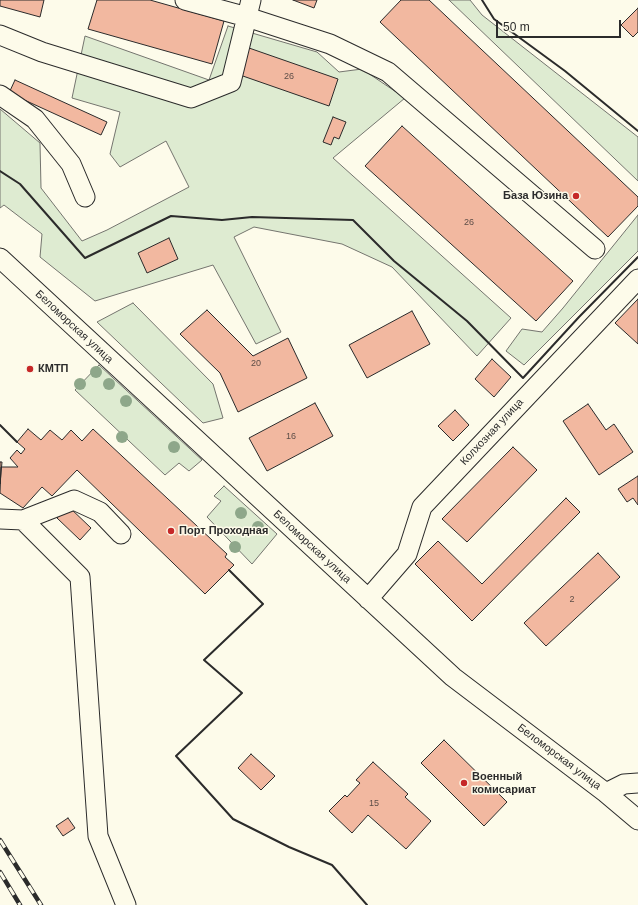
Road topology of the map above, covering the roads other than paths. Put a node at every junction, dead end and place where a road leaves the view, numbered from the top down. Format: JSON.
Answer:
{"nodes":[{"id":1,"x":185,"y":0,"type":"edge"},
{"id":2,"x":249,"y":8,"type":"edge"},
{"id":3,"x":0,"y":35,"type":"edge"},
{"id":4,"x":0,"y":95,"type":"edge"},
{"id":5,"x":85,"y":197,"type":"dead end"},
{"id":6,"x":595,"y":249,"type":"dead end"},
{"id":7,"x":0,"y":258,"type":"edge"},
{"id":8,"x":638,"y":279,"type":"edge"},
{"id":9,"x":0,"y":519,"type":"edge"},
{"id":10,"x":24,"y":520,"type":"junction"},
{"id":11,"x":121,"y":534,"type":"dead end"},
{"id":12,"x":368,"y":599,"type":"junction"},
{"id":13,"x":638,"y":783,"type":"edge"},
{"id":14,"x":606,"y":793,"type":"junction"},
{"id":15,"x":638,"y":820,"type":"edge"},
{"id":16,"x":126,"y":905,"type":"edge"}],
"edges":[{"from":1,"to":2,"type":"street"},
{"from":2,"to":3,"type":"street"},
{"from":2,"to":6,"type":"street"},
{"from":4,"to":5,"type":"street"},
{"from":7,"to":12,"type":"street","name":"Беломорская улица"},
{"from":8,"to":12,"type":"street","name":"Колхозная улица"},
{"from":9,"to":10,"type":"street"},
{"from":10,"to":11,"type":"street"},
{"from":10,"to":16,"type":"street"},
{"from":12,"to":14,"type":"street","name":"Беломорская улица"},
{"from":13,"to":14,"type":"street"},
{"from":14,"to":15,"type":"street","name":"Беломорская улица"}]}
